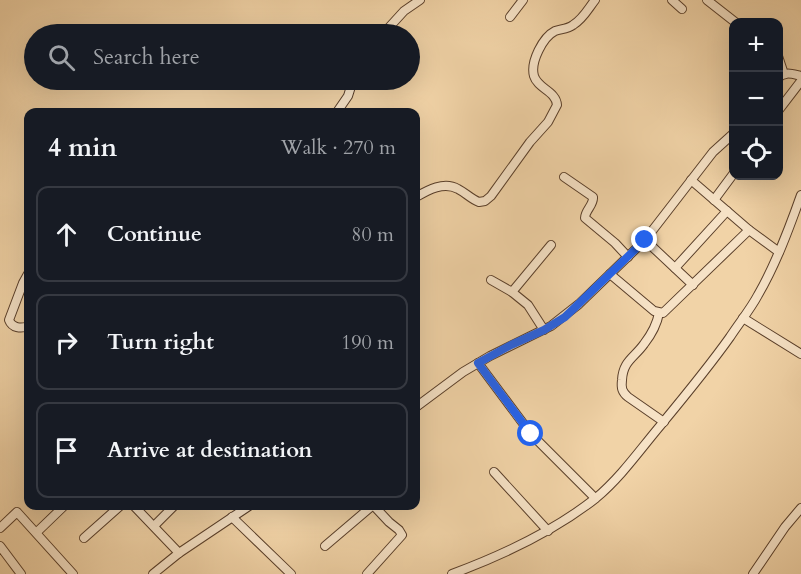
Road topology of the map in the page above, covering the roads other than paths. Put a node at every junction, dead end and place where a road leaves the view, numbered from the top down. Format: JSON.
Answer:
{"nodes":[{"id":1,"x":420,"y":0,"type":"edge"},
{"id":2,"x":523,"y":0,"type":"edge"},
{"id":3,"x":595,"y":0,"type":"edge"},
{"id":4,"x":672,"y":0,"type":"edge"},
{"id":5,"x":707,"y":0,"type":"edge"},
{"id":6,"x":682,"y":9,"type":"dead end"},
{"id":7,"x":510,"y":17,"type":"dead end"},
{"id":8,"x":730,"y":18,"type":"edge"},
{"id":9,"x":392,"y":24,"type":"edge"},
{"id":10,"x":783,"y":76,"type":"edge"},
{"id":11,"x":801,"y":76,"type":"edge"},
{"id":12,"x":801,"y":81,"type":"edge"},
{"id":13,"x":350,"y":90,"type":"edge"},
{"id":14,"x":783,"y":104,"type":"edge"},
{"id":15,"x":340,"y":108,"type":"edge"},
{"id":16,"x":729,"y":136,"type":"edge"},
{"id":17,"x":564,"y":177,"type":"dead end"},
{"id":18,"x":691,"y":180,"type":"junction"},
{"id":19,"x":729,"y":180,"type":"edge"},
{"id":20,"x":420,"y":195,"type":"edge"},
{"id":21,"x":801,"y":195,"type":"edge"},
{"id":22,"x":714,"y":200,"type":"junction"},
{"id":23,"x":727,"y":211,"type":"junction"},
{"id":24,"x":749,"y":230,"type":"junction"},
{"id":25,"x":645,"y":240,"type":"junction"},
{"id":26,"x":551,"y":245,"type":"dead end"},
{"id":27,"x":779,"y":252,"type":"junction"},
{"id":28,"x":628,"y":257,"type":"junction"},
{"id":29,"x":675,"y":267,"type":"junction"},
{"id":30,"x":610,"y":274,"type":"junction"},
{"id":31,"x":491,"y":280,"type":"dead end"},
{"id":32,"x":24,"y":281,"type":"edge"},
{"id":33,"x":693,"y":285,"type":"junction"},
{"id":34,"x":512,"y":292,"type":"junction"},
{"id":35,"x":659,"y":313,"type":"junction"},
{"id":36,"x":743,"y":318,"type":"junction"},
{"id":37,"x":24,"y":328,"type":"edge"},
{"id":38,"x":544,"y":330,"type":"junction"},
{"id":39,"x":801,"y":354,"type":"edge"},
{"id":40,"x":478,"y":363,"type":"junction"},
{"id":41,"x":420,"y":404,"type":"edge"},
{"id":42,"x":664,"y":422,"type":"junction"},
{"id":43,"x":494,"y":472,"type":"dead end"},
{"id":44,"x":596,"y":498,"type":"junction"},
{"id":45,"x":801,"y":508,"type":"edge"},
{"id":46,"x":60,"y":510,"type":"edge"},
{"id":47,"x":116,"y":510,"type":"edge"},
{"id":48,"x":140,"y":510,"type":"edge"},
{"id":49,"x":170,"y":510,"type":"edge"},
{"id":50,"x":243,"y":510,"type":"edge"},
{"id":51,"x":368,"y":510,"type":"edge"},
{"id":52,"x":377,"y":510,"type":"edge"},
{"id":53,"x":232,"y":518,"type":"junction"},
{"id":54,"x":154,"y":526,"type":"junction"},
{"id":55,"x":0,"y":528,"type":"edge"},
{"id":56,"x":548,"y":531,"type":"junction"},
{"id":57,"x":37,"y":532,"type":"junction"},
{"id":58,"x":84,"y":538,"type":"dead end"},
{"id":59,"x":0,"y":546,"type":"edge"},
{"id":60,"x":325,"y":546,"type":"dead end"},
{"id":61,"x":179,"y":554,"type":"junction"},
{"id":62,"x":21,"y":574,"type":"edge"},
{"id":63,"x":73,"y":574,"type":"edge"},
{"id":64,"x":153,"y":574,"type":"edge"},
{"id":65,"x":291,"y":574,"type":"edge"},
{"id":66,"x":368,"y":574,"type":"edge"},
{"id":67,"x":452,"y":574,"type":"edge"},
{"id":68,"x":753,"y":574,"type":"edge"}],
"edges":[{"from":1,"to":9,"type":"street"},
{"from":2,"to":7,"type":"street"},
{"from":3,"to":20,"type":"street"},
{"from":4,"to":6,"type":"street"},
{"from":5,"to":8,"type":"street"},
{"from":10,"to":11,"type":"street"},
{"from":12,"to":14,"type":"street"},
{"from":13,"to":15,"type":"street"},
{"from":16,"to":18,"type":"street"},
{"from":17,"to":28,"type":"street"},
{"from":18,"to":22,"type":"street"},
{"from":18,"to":25,"type":"street"},
{"from":19,"to":22,"type":"street"},
{"from":21,"to":27,"type":"street"},
{"from":22,"to":23,"type":"street"},
{"from":23,"to":24,"type":"street"},
{"from":23,"to":29,"type":"street"},
{"from":24,"to":27,"type":"street"},
{"from":24,"to":33,"type":"street"},
{"from":25,"to":28,"type":"street"},
{"from":25,"to":29,"type":"street"},
{"from":26,"to":34,"type":"street"},
{"from":27,"to":36,"type":"street"},
{"from":28,"to":30,"type":"street"},
{"from":29,"to":33,"type":"street"},
{"from":30,"to":35,"type":"street"},
{"from":30,"to":38,"type":"street"},
{"from":31,"to":34,"type":"street"},
{"from":32,"to":37,"type":"street"},
{"from":33,"to":35,"type":"street"},
{"from":34,"to":38,"type":"street"},
{"from":35,"to":42,"type":"street"},
{"from":36,"to":39,"type":"street"},
{"from":36,"to":42,"type":"street"},
{"from":38,"to":40,"type":"street"},
{"from":40,"to":41,"type":"street"},
{"from":40,"to":44,"type":"street"},
{"from":42,"to":44,"type":"street"},
{"from":43,"to":56,"type":"street"},
{"from":44,"to":56,"type":"street"},
{"from":45,"to":68,"type":"street"},
{"from":46,"to":57,"type":"street"},
{"from":47,"to":58,"type":"street"},
{"from":48,"to":54,"type":"street"},
{"from":49,"to":54,"type":"street"},
{"from":50,"to":53,"type":"street"},
{"from":51,"to":60,"type":"street"},
{"from":52,"to":66,"type":"street"},
{"from":53,"to":61,"type":"street"},
{"from":53,"to":65,"type":"street"},
{"from":54,"to":61,"type":"street"},
{"from":55,"to":57,"type":"street"},
{"from":56,"to":67,"type":"street"},
{"from":57,"to":63,"type":"street"},
{"from":59,"to":62,"type":"street"},
{"from":61,"to":64,"type":"street"}]}
